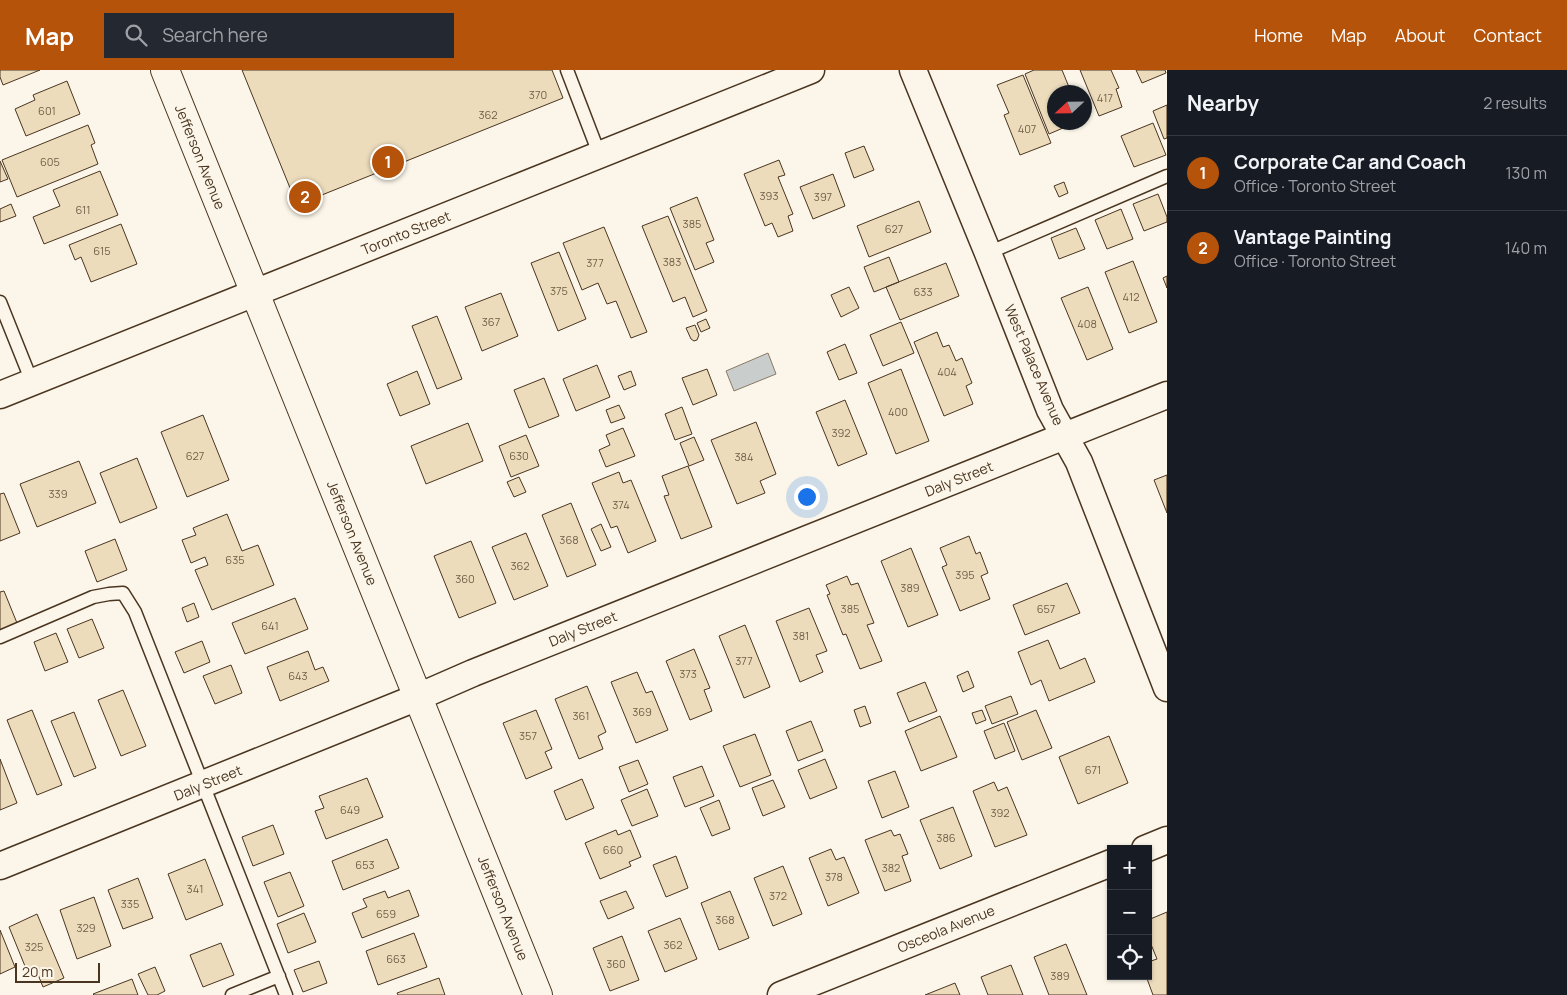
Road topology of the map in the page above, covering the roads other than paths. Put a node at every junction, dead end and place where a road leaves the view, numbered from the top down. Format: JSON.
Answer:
{"nodes":[{"id":1,"x":165,"y":70,"type":"edge"},
{"id":2,"x":567,"y":70,"type":"edge"},
{"id":3,"x":811,"y":70,"type":"edge"},
{"id":4,"x":913,"y":70,"type":"edge"},
{"id":5,"x":600,"y":156,"type":"junction"},
{"id":6,"x":1167,"y":176,"type":"edge"},
{"id":7,"x":988,"y":253,"type":"junction"},
{"id":8,"x":256,"y":294,"type":"junction"},
{"id":9,"x":0,"y":302,"type":"edge"},
{"id":10,"x":32,"y":382,"type":"junction"},
{"id":11,"x":0,"y":395,"type":"edge"},
{"id":12,"x":1167,"y":395,"type":"edge"},
{"id":13,"x":1065,"y":437,"type":"junction"},
{"id":14,"x":0,"y":637,"type":"edge"},
{"id":15,"x":1167,"y":688,"type":"edge"},
{"id":16,"x":418,"y":697,"type":"junction"},
{"id":17,"x":204,"y":784,"type":"junction"},
{"id":18,"x":1167,"y":840,"type":"edge"},
{"id":19,"x":1152,"y":846,"type":"edge"},
{"id":20,"x":1107,"y":865,"type":"edge"},
{"id":21,"x":0,"y":866,"type":"edge"},
{"id":22,"x":279,"y":976,"type":"junction"},
{"id":23,"x":232,"y":995,"type":"edge"},
{"id":24,"x":286,"y":995,"type":"edge"},
{"id":25,"x":538,"y":995,"type":"edge"},
{"id":26,"x":782,"y":995,"type":"edge"}],
"edges":[{"from":1,"to":8,"type":"street","name":"Jefferson Avenue"},
{"from":2,"to":5,"type":"lane"},
{"from":3,"to":5,"type":"street","name":"Toronto Street"},
{"from":4,"to":7,"type":"street","name":"West Palace Avenue"},
{"from":5,"to":8,"type":"street","name":"Toronto Street"},
{"from":6,"to":7,"type":"lane"},
{"from":7,"to":13,"type":"street","name":"West Palace Avenue"},
{"from":8,"to":10,"type":"street","name":"Toronto Street"},
{"from":8,"to":16,"type":"street","name":"Jefferson Avenue"},
{"from":9,"to":10,"type":"lane"},
{"from":10,"to":11,"type":"street","name":"Toronto Street"},
{"from":12,"to":13,"type":"street","name":"Daly Street"},
{"from":13,"to":15,"type":"street","name":"West Palace Avenue"},
{"from":13,"to":16,"type":"street","name":"Daly Street"},
{"from":14,"to":17,"type":"lane"},
{"from":16,"to":17,"type":"street","name":"Daly Street"},
{"from":16,"to":25,"type":"street","name":"Jefferson Avenue"},
{"from":17,"to":21,"type":"street","name":"Daly Street"},
{"from":17,"to":22,"type":"lane"},
{"from":18,"to":19,"type":"street"},
{"from":20,"to":26,"type":"street","name":"Osceola Avenue"},
{"from":22,"to":23,"type":"lane"},
{"from":22,"to":24,"type":"lane"}]}
